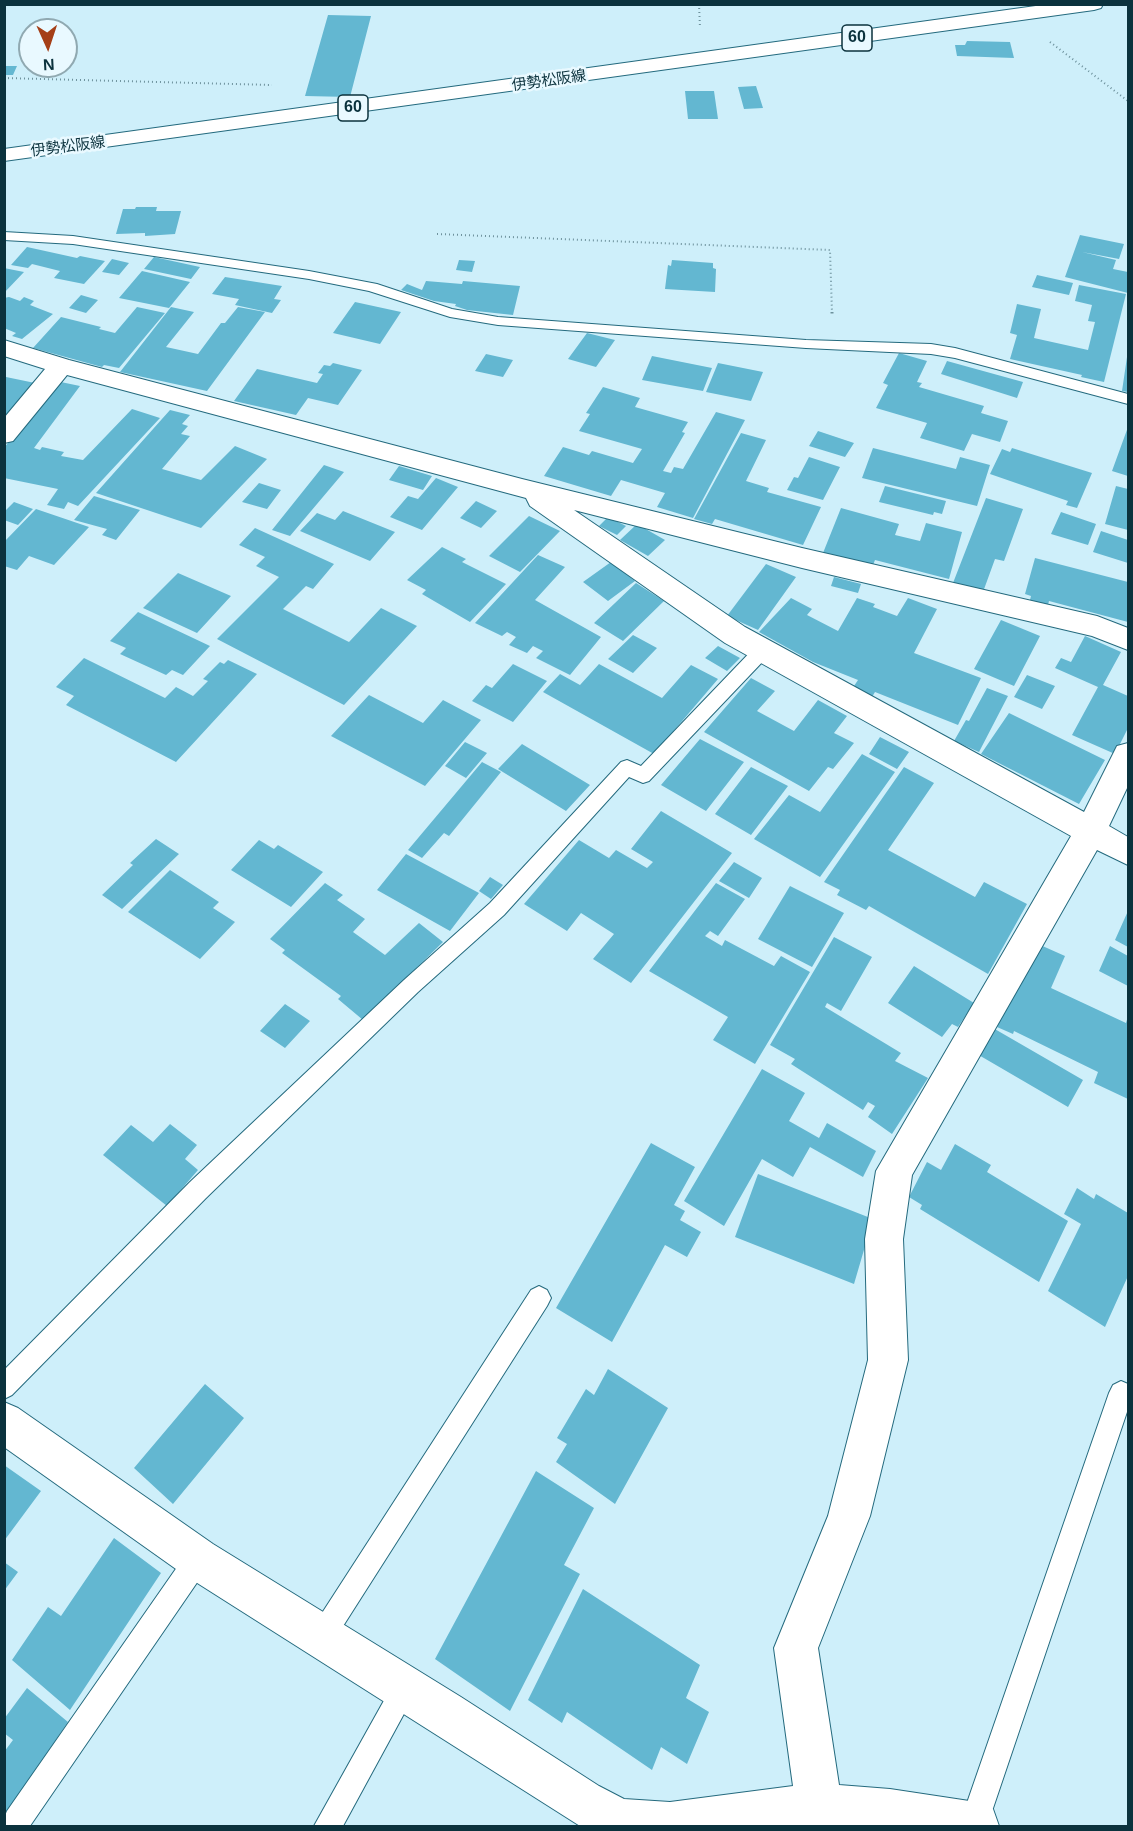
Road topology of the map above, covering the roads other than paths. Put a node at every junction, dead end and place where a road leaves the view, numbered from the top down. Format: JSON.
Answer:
{"nodes":[{"id":1,"x":1094,"y":4,"type":"edge"},
{"id":2,"x":4,"y":155,"type":"edge"},
{"id":3,"x":4,"y":236,"type":"edge"},
{"id":4,"x":4,"y":348,"type":"edge"},
{"id":5,"x":61,"y":366,"type":"junction"},
{"id":6,"x":1128,"y":399,"type":"edge"},
{"id":7,"x":4,"y":435,"type":"edge"},
{"id":8,"x":522,"y":488,"type":"junction"},
{"id":9,"x":1128,"y":639,"type":"edge"},
{"id":10,"x":763,"y":650,"type":"junction"},
{"id":11,"x":1128,"y":755,"type":"edge"},
{"id":12,"x":1090,"y":831,"type":"junction"},
{"id":13,"x":1128,"y":852,"type":"edge"},
{"id":14,"x":539,"y":1298,"type":"dead end"},
{"id":15,"x":4,"y":1387,"type":"edge"},
{"id":16,"x":1128,"y":1397,"type":"edge"},
{"id":17,"x":4,"y":1422,"type":"edge"},
{"id":18,"x":198,"y":1559,"type":"junction"},
{"id":19,"x":322,"y":1636,"type":"junction"},
{"id":20,"x":405,"y":1688,"type":"junction"},
{"id":21,"x":819,"y":1807,"type":"junction"},
{"id":22,"x":17,"y":1821,"type":"dead end"},
{"id":23,"x":670,"y":1826,"type":"edge"},
{"id":24,"x":974,"y":1826,"type":"edge"},
{"id":25,"x":328,"y":1827,"type":"edge"}],
"edges":[{"from":1,"to":2,"type":"street","name":"伊勢松阪線","number":"60"},
{"from":3,"to":6,"type":"lane"},
{"from":4,"to":5,"type":"street"},
{"from":5,"to":7,"type":"street"},
{"from":5,"to":8,"type":"street"},
{"from":8,"to":9,"type":"street"},
{"from":8,"to":10,"type":"street"},
{"from":10,"to":12,"type":"street"},
{"from":10,"to":15,"type":"lane"},
{"from":11,"to":12,"type":"street"},
{"from":12,"to":13,"type":"street"},
{"from":12,"to":21,"type":"street"},
{"from":14,"to":19,"type":"lane"},
{"from":16,"to":24,"type":"lane"},
{"from":17,"to":18,"type":"street"},
{"from":18,"to":19,"type":"street"},
{"from":18,"to":22,"type":"lane"},
{"from":19,"to":20,"type":"street"},
{"from":20,"to":23,"type":"street"},
{"from":20,"to":25,"type":"lane"},
{"from":21,"to":23,"type":"street"},
{"from":21,"to":24,"type":"street"}]}
